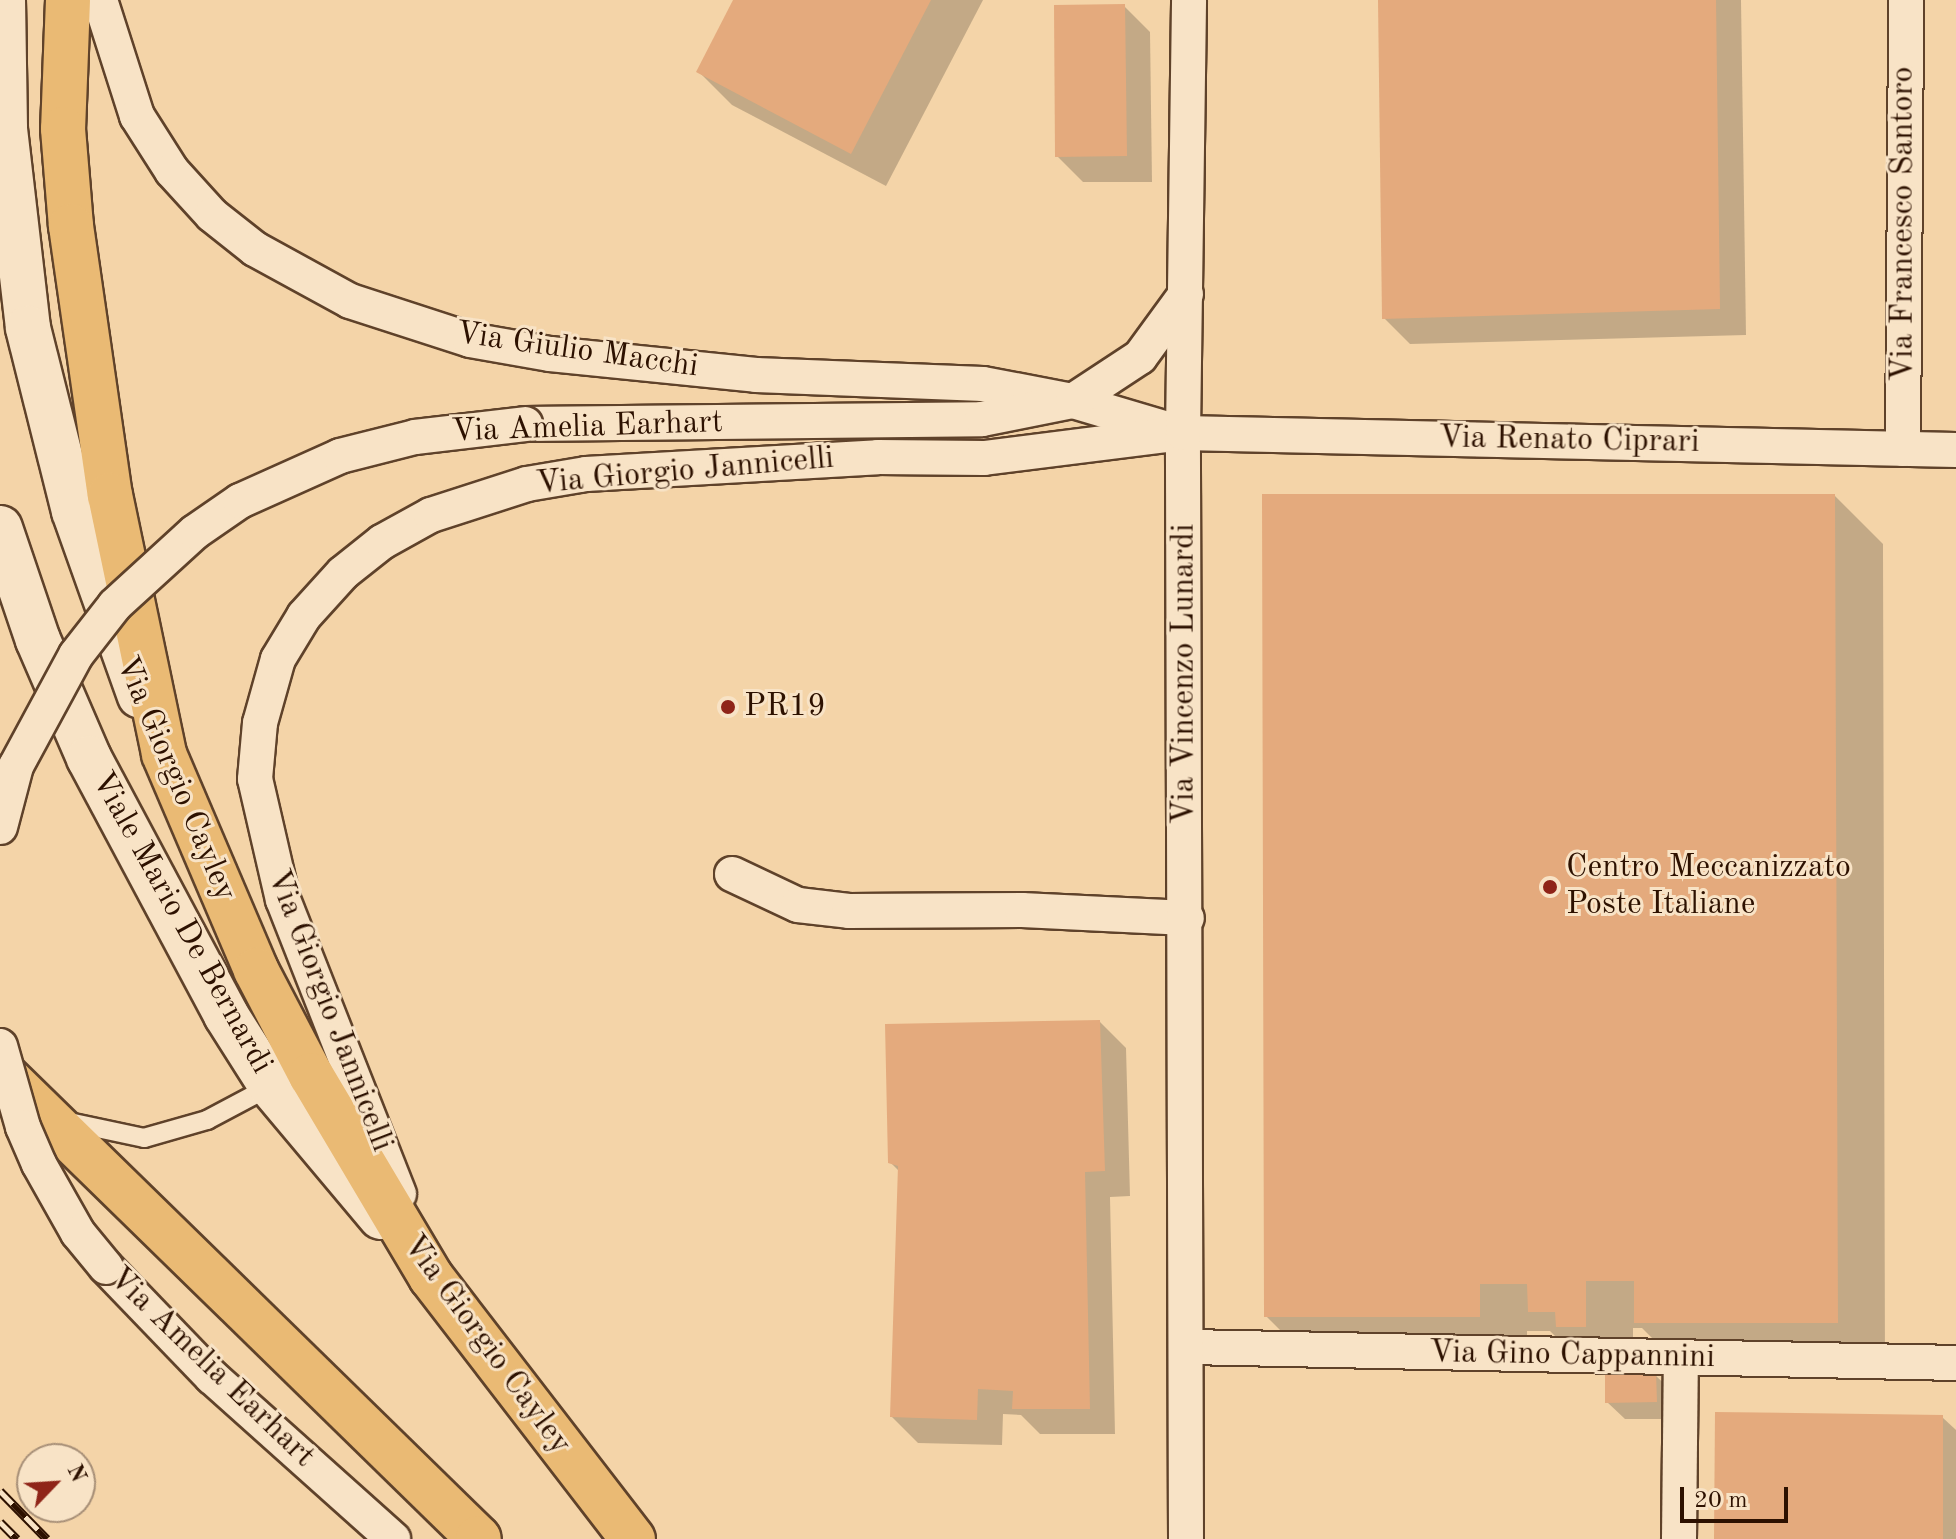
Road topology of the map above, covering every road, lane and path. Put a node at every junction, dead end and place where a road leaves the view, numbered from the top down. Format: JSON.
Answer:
{"nodes":[{"id":1,"x":3,"y":0,"type":"edge"},
{"id":2,"x":68,"y":0,"type":"edge"},
{"id":3,"x":100,"y":0,"type":"edge"},
{"id":4,"x":1189,"y":0,"type":"edge"},
{"id":5,"x":1906,"y":0,"type":"edge"},
{"id":6,"x":1186,"y":294,"type":"junction"},
{"id":7,"x":1073,"y":401,"type":"junction"},
{"id":8,"x":1183,"y":433,"type":"junction"},
{"id":9,"x":1903,"y":449,"type":"junction"},
{"id":10,"x":1956,"y":450,"type":"edge"},
{"id":11,"x":0,"y":528,"type":"edge"},
{"id":12,"x":164,"y":754,"type":"junction"},
{"id":13,"x":0,"y":827,"type":"edge"},
{"id":14,"x":732,"y":874,"type":"dead end"},
{"id":15,"x":1187,"y":918,"type":"junction"},
{"id":16,"x":0,"y":1046,"type":"edge"},
{"id":17,"x":0,"y":1071,"type":"edge"},
{"id":18,"x":271,"y":1086,"type":"junction"},
{"id":19,"x":37,"y":1108,"type":"junction"},
{"id":20,"x":431,"y":1277,"type":"junction"},
{"id":21,"x":1188,"y":1347,"type":"junction"},
{"id":22,"x":1681,"y":1359,"type":"junction"},
{"id":23,"x":1956,"y":1363,"type":"edge"},
{"id":24,"x":478,"y":1538,"type":"edge"},
{"id":25,"x":393,"y":1539,"type":"edge"},
{"id":26,"x":633,"y":1539,"type":"edge"},
{"id":27,"x":1186,"y":1539,"type":"edge"},
{"id":28,"x":1679,"y":1539,"type":"edge"}],
"edges":[{"from":1,"to":12,"type":"main road","name":"Via Giorgio Cayley"},
{"from":2,"to":12,"type":"main road"},
{"from":3,"to":7,"type":"street","name":"Via Giulio Macchi"},
{"from":4,"to":6,"type":"street","name":"Via Vincenzo Lunardi"},
{"from":5,"to":9,"type":"street","name":"Via Francesco Santoro"},
{"from":6,"to":7,"type":"street"},
{"from":6,"to":8,"type":"street","name":"Via Vincenzo Lunardi"},
{"from":7,"to":8,"type":"street","name":"Via Giulio Macchi"},
{"from":7,"to":13,"type":"street","name":"Via Amelia Earhart","bridge":true},
{"from":8,"to":9,"type":"street","name":"Via Renato Ciprari"},
{"from":8,"to":15,"type":"street","name":"Via Vincenzo Lunardi"},
{"from":8,"to":20,"type":"street","name":"Via Giorgio Jannicelli"},
{"from":9,"to":10,"type":"street","name":"Via Renato Ciprari"},
{"from":11,"to":18,"type":"main road","name":"Viale Mario De Bernardi"},
{"from":12,"to":20,"type":"main road","name":"Via Giorgio Cayley"},
{"from":14,"to":15,"type":"street"},
{"from":15,"to":21,"type":"street","name":"Via Vincenzo Lunardi"},
{"from":16,"to":25,"type":"street","name":"Via Amelia Earhart","bridge":true},
{"from":17,"to":19,"type":"main road"},
{"from":18,"to":19,"type":"lane"},
{"from":18,"to":20,"type":"main road","name":"Viale Mario De Bernardi"},
{"from":19,"to":24,"type":"main road"},
{"from":20,"to":26,"type":"main road","name":"Via Giorgio Cayley"},
{"from":21,"to":22,"type":"street","name":"Via Gino Cappannini"},
{"from":21,"to":27,"type":"street","name":"Via Vincenzo Lunardi"},
{"from":22,"to":23,"type":"street","name":"Via Gino Cappannini"},
{"from":22,"to":28,"type":"street"}]}
